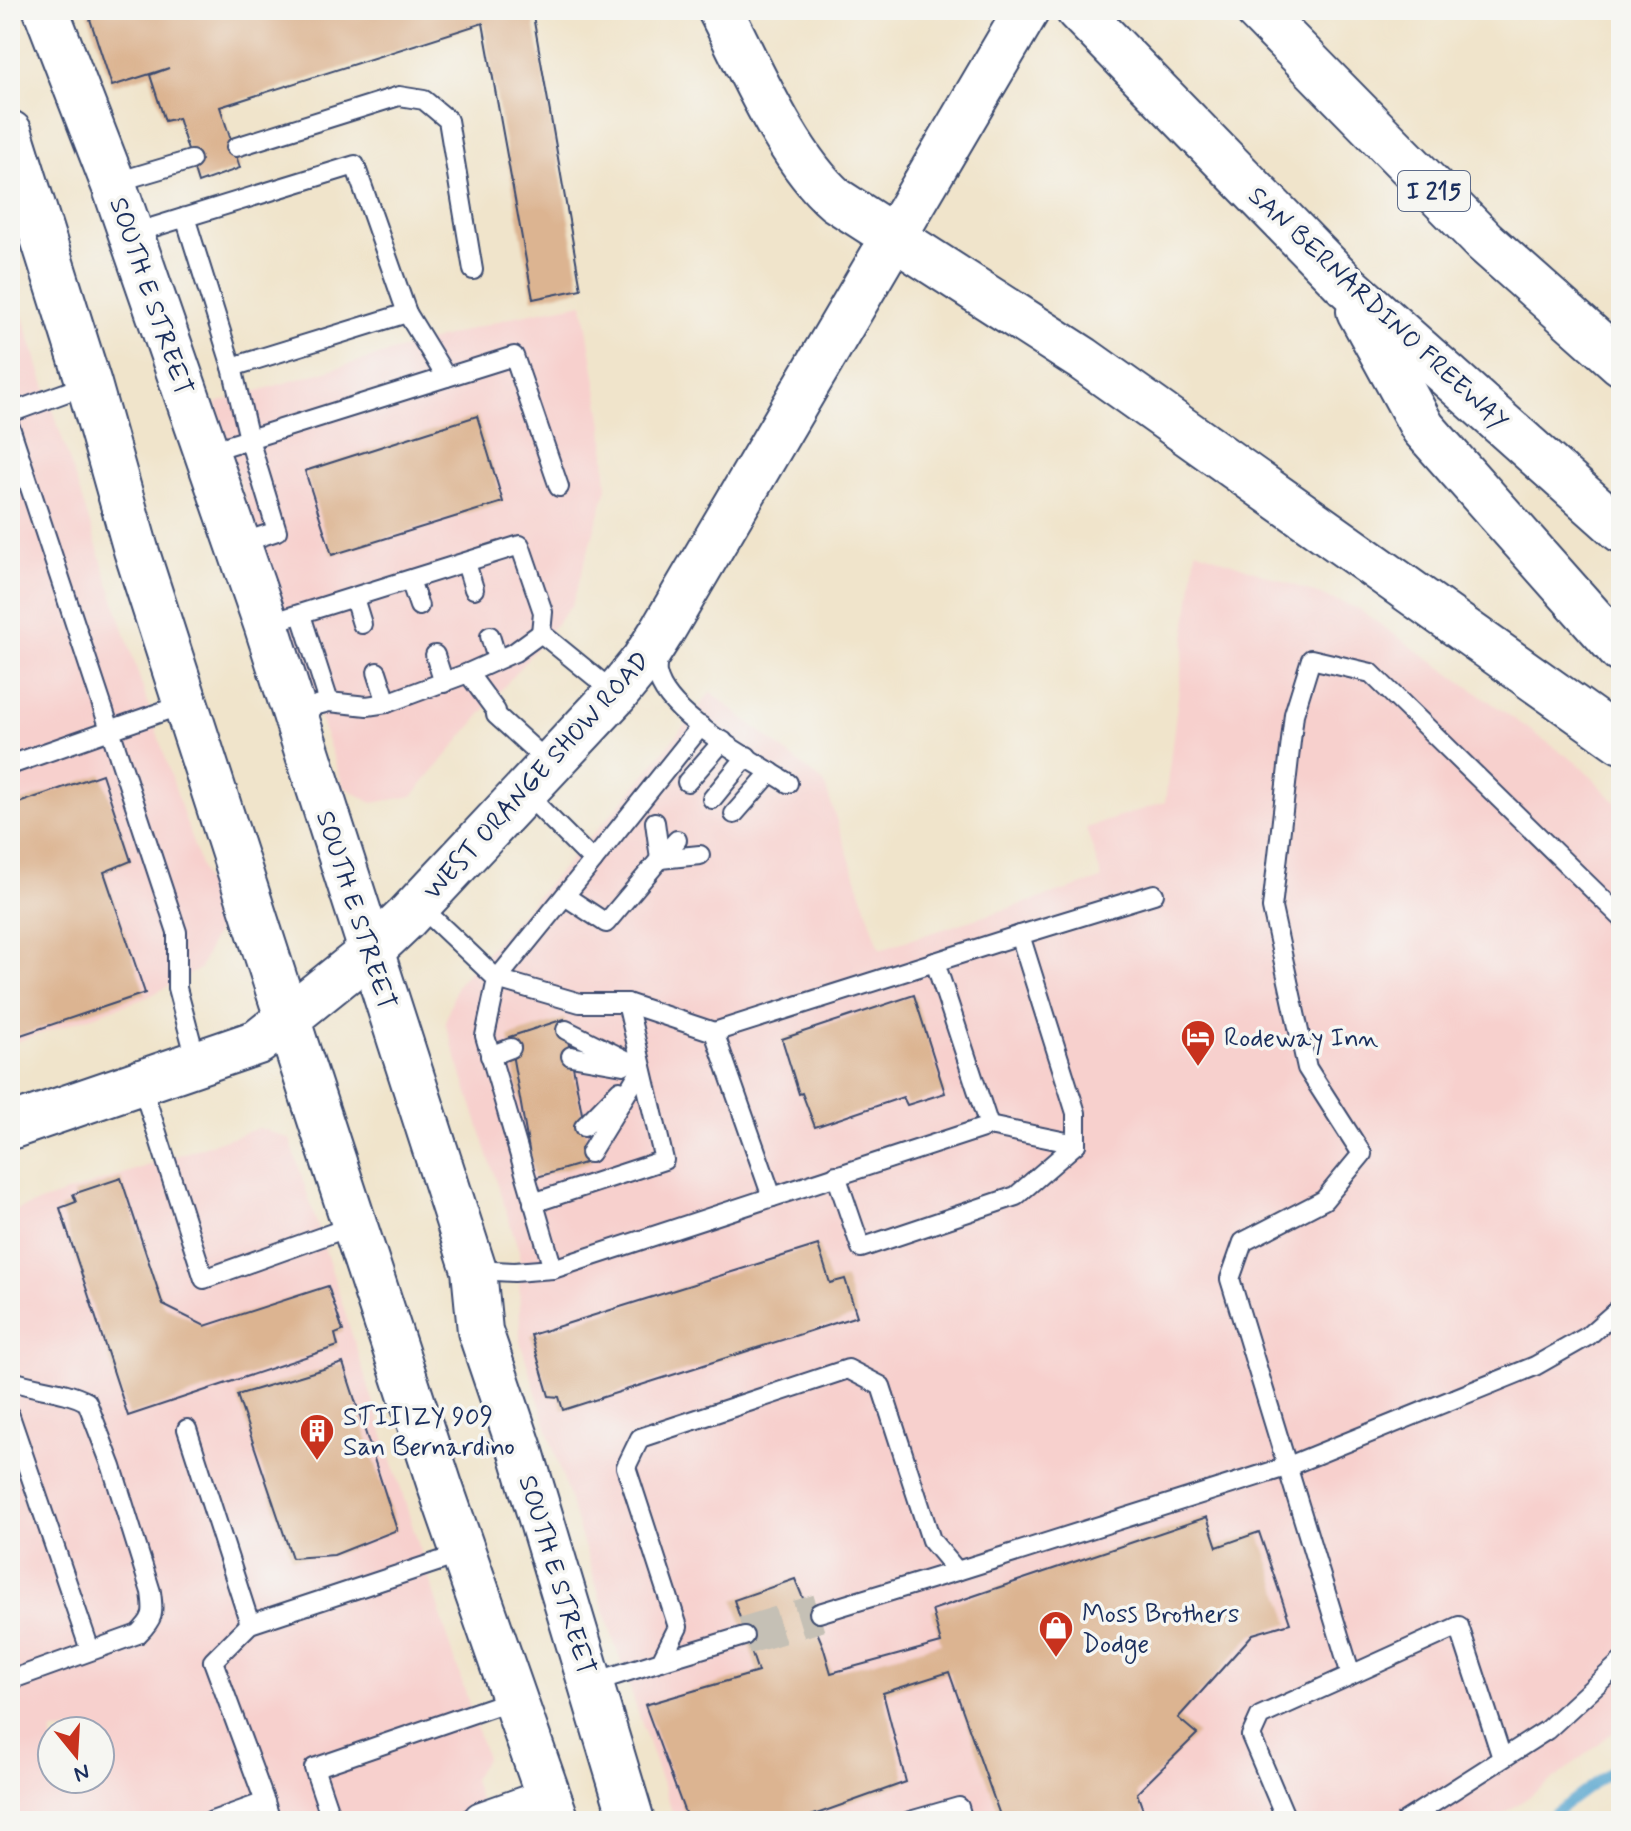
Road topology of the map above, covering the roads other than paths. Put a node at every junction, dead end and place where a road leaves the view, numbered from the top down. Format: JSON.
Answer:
{"nodes":[{"id":1,"x":46,"y":10,"type":"edge"},
{"id":2,"x":720,"y":10,"type":"edge"},
{"id":3,"x":1027,"y":10,"type":"edge"},
{"id":4,"x":1078,"y":10,"type":"edge"},
{"id":5,"x":1257,"y":10,"type":"edge"},
{"id":6,"x":10,"y":133,"type":"edge"},
{"id":7,"x":236,"y":147,"type":"dead end"},
{"id":8,"x":191,"y":160,"type":"dead end"},
{"id":9,"x":113,"y":183,"type":"junction"},
{"id":10,"x":185,"y":217,"type":"junction"},
{"id":11,"x":131,"y":234,"type":"junction"},
{"id":12,"x":894,"y":237,"type":"junction"},
{"id":13,"x":473,"y":270,"type":"dead end"},
{"id":14,"x":1345,"y":284,"type":"junction"},
{"id":15,"x":407,"y":313,"type":"junction"},
{"id":16,"x":1621,"y":363,"type":"edge"},
{"id":17,"x":232,"y":367,"type":"junction"},
{"id":18,"x":446,"y":377,"type":"junction"},
{"id":19,"x":89,"y":384,"type":"junction"},
{"id":20,"x":10,"y":413,"type":"edge"},
{"id":21,"x":10,"y":427,"type":"edge"},
{"id":22,"x":249,"y":439,"type":"junction"},
{"id":23,"x":207,"y":452,"type":"junction"},
{"id":24,"x":559,"y":487,"type":"dead end"},
{"id":25,"x":1621,"y":530,"type":"edge"},
{"id":26,"x":238,"y":544,"type":"junction"},
{"id":27,"x":466,"y":563,"type":"junction"},
{"id":28,"x":410,"y":580,"type":"junction"},
{"id":29,"x":474,"y":589,"type":"dead end"},
{"id":30,"x":354,"y":598,"type":"junction"},
{"id":31,"x":419,"y":606,"type":"dead end"},
{"id":32,"x":283,"y":619,"type":"junction"},
{"id":33,"x":362,"y":624,"type":"dead end"},
{"id":34,"x":664,"y":628,"type":"junction"},
{"id":35,"x":541,"y":633,"type":"junction"},
{"id":36,"x":490,"y":636,"type":"dead end"},
{"id":37,"x":1621,"y":651,"type":"edge"},
{"id":38,"x":435,"y":655,"type":"dead end"},
{"id":39,"x":497,"y":659,"type":"junction"},
{"id":40,"x":377,"y":672,"type":"dead end"},
{"id":41,"x":468,"y":673,"type":"junction"},
{"id":42,"x":444,"y":683,"type":"junction"},
{"id":43,"x":616,"y":694,"type":"junction"},
{"id":44,"x":187,"y":703,"type":"junction"},
{"id":45,"x":387,"y":703,"type":"junction"},
{"id":46,"x":311,"y":706,"type":"junction"},
{"id":47,"x":701,"y":726,"type":"junction"},
{"id":48,"x":109,"y":732,"type":"junction"},
{"id":49,"x":723,"y":741,"type":"junction"},
{"id":50,"x":1621,"y":741,"type":"edge"},
{"id":51,"x":747,"y":756,"type":"junction"},
{"id":52,"x":10,"y":765,"type":"edge"},
{"id":53,"x":771,"y":772,"type":"junction"},
{"id":54,"x":537,"y":778,"type":"junction"},
{"id":55,"x":687,"y":782,"type":"dead end"},
{"id":56,"x":788,"y":783,"type":"dead end"},
{"id":57,"x":712,"y":799,"type":"dead end"},
{"id":58,"x":734,"y":814,"type":"dead end"},
{"id":59,"x":655,"y":822,"type":"dead end"},
{"id":60,"x":677,"y":840,"type":"dead end"},
{"id":61,"x":700,"y":855,"type":"dead end"},
{"id":62,"x":660,"y":859,"type":"junction"},
{"id":63,"x":593,"y":861,"type":"junction"},
{"id":64,"x":1154,"y":894,"type":"dead end"},
{"id":65,"x":565,"y":896,"type":"junction"},
{"id":66,"x":419,"y":905,"type":"junction"},
{"id":67,"x":1621,"y":917,"type":"edge"},
{"id":68,"x":1020,"y":935,"type":"junction"},
{"id":69,"x":370,"y":952,"type":"junction"},
{"id":70,"x":935,"y":962,"type":"junction"},
{"id":71,"x":497,"y":979,"type":"junction"},
{"id":72,"x":627,"y":1003,"type":"junction"},
{"id":73,"x":288,"y":1020,"type":"junction"},
{"id":74,"x":566,"y":1030,"type":"dead end"},
{"id":75,"x":714,"y":1032,"type":"junction"},
{"id":76,"x":511,"y":1048,"type":"dead end"},
{"id":77,"x":490,"y":1056,"type":"junction"},
{"id":78,"x":571,"y":1056,"type":"dead end"},
{"id":79,"x":197,"y":1063,"type":"junction"},
{"id":80,"x":642,"y":1068,"type":"junction"},
{"id":81,"x":141,"y":1083,"type":"junction"},
{"id":82,"x":12,"y":1119,"type":"edge"},
{"id":83,"x":989,"y":1126,"type":"junction"},
{"id":84,"x":584,"y":1127,"type":"dead end"},
{"id":85,"x":1076,"y":1144,"type":"junction"},
{"id":86,"x":590,"y":1153,"type":"dead end"},
{"id":87,"x":836,"y":1175,"type":"junction"},
{"id":88,"x":772,"y":1197,"type":"junction"},
{"id":89,"x":533,"y":1203,"type":"junction"},
{"id":90,"x":355,"y":1225,"type":"junction"},
{"id":91,"x":553,"y":1269,"type":"junction"},
{"id":92,"x":474,"y":1270,"type":"junction"},
{"id":93,"x":1621,"y":1307,"type":"edge"},
{"id":94,"x":10,"y":1380,"type":"edge"},
{"id":95,"x":10,"y":1416,"type":"edge"},
{"id":96,"x":187,"y":1429,"type":"dead end"},
{"id":97,"x":1286,"y":1467,"type":"junction"},
{"id":98,"x":464,"y":1553,"type":"junction"},
{"id":99,"x":957,"y":1571,"type":"junction"},
{"id":100,"x":819,"y":1613,"type":"tunnel mouth"},
{"id":101,"x":250,"y":1624,"type":"junction"},
{"id":102,"x":744,"y":1636,"type":"tunnel mouth"},
{"id":103,"x":90,"y":1650,"type":"junction"},
{"id":104,"x":661,"y":1661,"type":"junction"},
{"id":105,"x":1621,"y":1662,"type":"edge"},
{"id":106,"x":1351,"y":1675,"type":"junction"},
{"id":107,"x":10,"y":1680,"type":"edge"},
{"id":108,"x":590,"y":1684,"type":"junction"},
{"id":109,"x":515,"y":1699,"type":"junction"},
{"id":110,"x":1502,"y":1758,"type":"junction"},
{"id":111,"x":265,"y":1802,"type":"junction"},
{"id":112,"x":553,"y":1809,"type":"edge"},
{"id":113,"x":212,"y":1821,"type":"edge"},
{"id":114,"x":271,"y":1821,"type":"edge"},
{"id":115,"x":332,"y":1821,"type":"edge"},
{"id":116,"x":482,"y":1821,"type":"edge"},
{"id":117,"x":632,"y":1821,"type":"edge"},
{"id":118,"x":910,"y":1821,"type":"edge"},
{"id":119,"x":963,"y":1821,"type":"edge"},
{"id":120,"x":1287,"y":1821,"type":"edge"},
{"id":121,"x":1405,"y":1821,"type":"edge"}],
"edges":[{"from":1,"to":9,"type":"main road","name":"SOUTH E STREET"},
{"from":2,"to":12,"type":"main road"},
{"from":3,"to":12,"type":"main road","name":"WEST ORANGE SHOW ROAD"},
{"from":4,"to":14,"type":"main road","name":"SAN BERNARDINO FREEWAY"},
{"from":5,"to":16,"type":"main road","number":"I 215"},
{"from":6,"to":19,"type":"main road"},
{"from":7,"to":13,"type":"lane"},
{"from":8,"to":9,"type":"lane"},
{"from":9,"to":11,"type":"main road","name":"SOUTH E STREET"},
{"from":10,"to":11,"type":"lane"},
{"from":10,"to":15,"type":"lane"},
{"from":10,"to":17,"type":"lane"},
{"from":11,"to":23,"type":"main road","name":"SOUTH E STREET"},
{"from":12,"to":34,"type":"main road","name":"WEST ORANGE SHOW ROAD"},
{"from":12,"to":50,"type":"main road"},
{"from":14,"to":25,"type":"main road","name":"SAN BERNARDINO FREEWAY"},
{"from":14,"to":37,"type":"main road"},
{"from":15,"to":17,"type":"lane"},
{"from":15,"to":18,"type":"lane"},
{"from":17,"to":22,"type":"lane"},
{"from":18,"to":22,"type":"lane"},
{"from":18,"to":24,"type":"lane"},
{"from":19,"to":20,"type":"lane"},
{"from":19,"to":44,"type":"main road"},
{"from":21,"to":48,"type":"lane"},
{"from":22,"to":23,"type":"lane"},
{"from":22,"to":26,"type":"lane"},
{"from":23,"to":26,"type":"main road","name":"SOUTH E STREET"},
{"from":26,"to":32,"type":"main road","name":"SOUTH E STREET"},
{"from":27,"to":28,"type":"lane"},
{"from":27,"to":29,"type":"lane"},
{"from":27,"to":35,"type":"lane"},
{"from":28,"to":30,"type":"lane"},
{"from":28,"to":31,"type":"lane"},
{"from":30,"to":32,"type":"lane"},
{"from":30,"to":33,"type":"lane"},
{"from":32,"to":46,"type":"main road","name":"SOUTH E STREET"},
{"from":34,"to":43,"type":"main road","name":"WEST ORANGE SHOW ROAD"},
{"from":34,"to":47,"type":"lane"},
{"from":35,"to":39,"type":"lane"},
{"from":35,"to":43,"type":"lane"},
{"from":36,"to":39,"type":"lane"},
{"from":38,"to":42,"type":"lane"},
{"from":39,"to":41,"type":"lane"},
{"from":40,"to":45,"type":"lane"},
{"from":41,"to":42,"type":"lane"},
{"from":41,"to":54,"type":"lane"},
{"from":42,"to":45,"type":"lane"},
{"from":43,"to":54,"type":"main road","name":"WEST ORANGE SHOW ROAD"},
{"from":44,"to":48,"type":"lane"},
{"from":44,"to":73,"type":"main road"},
{"from":45,"to":46,"type":"lane"},
{"from":46,"to":69,"type":"main road","name":"SOUTH E STREET"},
{"from":47,"to":49,"type":"lane"},
{"from":47,"to":63,"type":"lane"},
{"from":48,"to":52,"type":"lane"},
{"from":48,"to":79,"type":"lane"},
{"from":49,"to":51,"type":"lane"},
{"from":49,"to":55,"type":"lane"},
{"from":51,"to":53,"type":"lane"},
{"from":51,"to":57,"type":"lane"},
{"from":53,"to":56,"type":"lane"},
{"from":53,"to":58,"type":"lane"},
{"from":54,"to":63,"type":"lane"},
{"from":54,"to":66,"type":"main road","name":"WEST ORANGE SHOW ROAD"},
{"from":59,"to":62,"type":"lane"},
{"from":60,"to":62,"type":"lane"},
{"from":61,"to":62,"type":"lane"},
{"from":62,"to":65,"type":"lane"},
{"from":63,"to":65,"type":"lane"},
{"from":64,"to":68,"type":"lane"},
{"from":65,"to":71,"type":"lane"},
{"from":66,"to":69,"type":"main road","name":"WEST ORANGE SHOW ROAD"},
{"from":66,"to":71,"type":"lane"},
{"from":67,"to":97,"type":"lane"},
{"from":68,"to":70,"type":"lane"},
{"from":68,"to":85,"type":"lane"},
{"from":69,"to":73,"type":"main road","name":"WEST ORANGE SHOW ROAD"},
{"from":69,"to":92,"type":"main road","name":"SOUTH E STREET"},
{"from":70,"to":75,"type":"lane"},
{"from":70,"to":83,"type":"lane"},
{"from":71,"to":72,"type":"lane"},
{"from":71,"to":77,"type":"lane"},
{"from":72,"to":75,"type":"lane"},
{"from":72,"to":80,"type":"lane"},
{"from":73,"to":79,"type":"main road","name":"WEST ORANGE SHOW ROAD"},
{"from":73,"to":90,"type":"main road"},
{"from":74,"to":80,"type":"lane"},
{"from":75,"to":88,"type":"lane"},
{"from":76,"to":77,"type":"lane"},
{"from":77,"to":89,"type":"lane"},
{"from":78,"to":80,"type":"lane"},
{"from":79,"to":81,"type":"main road","name":"WEST ORANGE SHOW ROAD"},
{"from":80,"to":84,"type":"lane"},
{"from":80,"to":86,"type":"lane"},
{"from":80,"to":89,"type":"lane"},
{"from":81,"to":82,"type":"main road","name":"WEST ORANGE SHOW ROAD"},
{"from":81,"to":90,"type":"lane"},
{"from":83,"to":85,"type":"lane"},
{"from":83,"to":87,"type":"lane"},
{"from":85,"to":87,"type":"lane"},
{"from":87,"to":88,"type":"lane"},
{"from":88,"to":91,"type":"lane"},
{"from":89,"to":91,"type":"lane"},
{"from":90,"to":98,"type":"main road"},
{"from":91,"to":92,"type":"lane"},
{"from":92,"to":108,"type":"main road","name":"SOUTH E STREET"},
{"from":93,"to":97,"type":"lane"},
{"from":94,"to":103,"type":"lane"},
{"from":95,"to":103,"type":"lane"},
{"from":96,"to":101,"type":"lane"},
{"from":97,"to":99,"type":"lane"},
{"from":97,"to":106,"type":"lane"},
{"from":98,"to":101,"type":"lane"},
{"from":98,"to":109,"type":"main road"},
{"from":99,"to":100,"type":"lane"},
{"from":99,"to":104,"type":"lane"},
{"from":101,"to":111,"type":"lane"},
{"from":102,"to":104,"type":"lane"},
{"from":103,"to":107,"type":"lane"},
{"from":104,"to":108,"type":"lane"},
{"from":105,"to":110,"type":"lane"},
{"from":106,"to":110,"type":"lane"},
{"from":106,"to":120,"type":"lane"},
{"from":108,"to":117,"type":"main road","name":"SOUTH E STREET"},
{"from":109,"to":112,"type":"main road"},
{"from":109,"to":115,"type":"lane"},
{"from":110,"to":121,"type":"lane"},
{"from":111,"to":113,"type":"lane"},
{"from":111,"to":114,"type":"lane"},
{"from":112,"to":116,"type":"street"},
{"from":118,"to":119,"type":"lane"}]}
